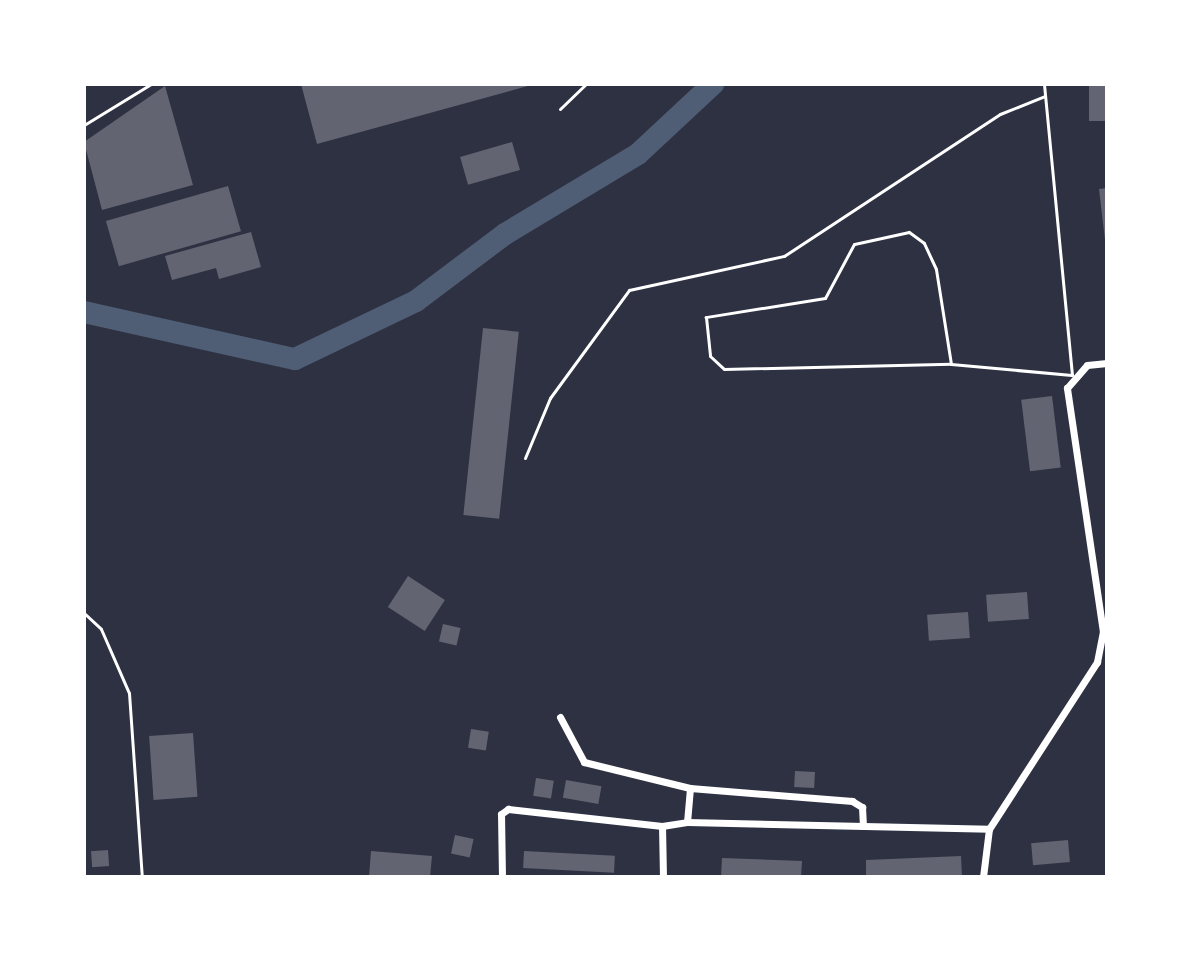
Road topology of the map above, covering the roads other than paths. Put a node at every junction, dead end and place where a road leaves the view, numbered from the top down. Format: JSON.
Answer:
{"nodes":[{"id":1,"x":151,"y":84,"type":"edge"},
{"id":2,"x":586,"y":84,"type":"edge"},
{"id":3,"x":1044,"y":84,"type":"edge"},
{"id":4,"x":1045,"y":96,"type":"junction"},
{"id":5,"x":560,"y":109,"type":"dead end"},
{"id":6,"x":84,"y":125,"type":"edge"},
{"id":7,"x":1107,"y":363,"type":"edge"},
{"id":8,"x":951,"y":364,"type":"junction"},
{"id":9,"x":1072,"y":375,"type":"junction"},
{"id":10,"x":525,"y":458,"type":"dead end"},
{"id":11,"x":84,"y":613,"type":"edge"},
{"id":12,"x":1105,"y":631,"type":"edge"},
{"id":13,"x":560,"y":717,"type":"dead end"},
{"id":14,"x":690,"y":788,"type":"junction"},
{"id":15,"x":687,"y":822,"type":"junction"},
{"id":16,"x":662,"y":826,"type":"junction"},
{"id":17,"x":863,"y":826,"type":"junction"},
{"id":18,"x":989,"y":829,"type":"junction"},
{"id":19,"x":142,"y":877,"type":"edge"},
{"id":20,"x":502,"y":877,"type":"edge"},
{"id":21,"x":663,"y":877,"type":"edge"},
{"id":22,"x":983,"y":877,"type":"edge"}],
"edges":[{"from":1,"to":6,"type":"lane"},
{"from":2,"to":5,"type":"lane"},
{"from":3,"to":4,"type":"lane"},
{"from":4,"to":9,"type":"lane"},
{"from":4,"to":10,"type":"lane"},
{"from":7,"to":9,"type":"street"},
{"from":8,"to":8,"type":"lane"},
{"from":8,"to":9,"type":"lane"},
{"from":9,"to":12,"type":"street"},
{"from":11,"to":19,"type":"lane"},
{"from":12,"to":18,"type":"street"},
{"from":13,"to":14,"type":"street"},
{"from":14,"to":15,"type":"street"},
{"from":14,"to":17,"type":"street"},
{"from":15,"to":16,"type":"street"},
{"from":15,"to":17,"type":"street"},
{"from":16,"to":20,"type":"street"},
{"from":16,"to":21,"type":"street"},
{"from":17,"to":18,"type":"street"},
{"from":18,"to":22,"type":"street"}]}
